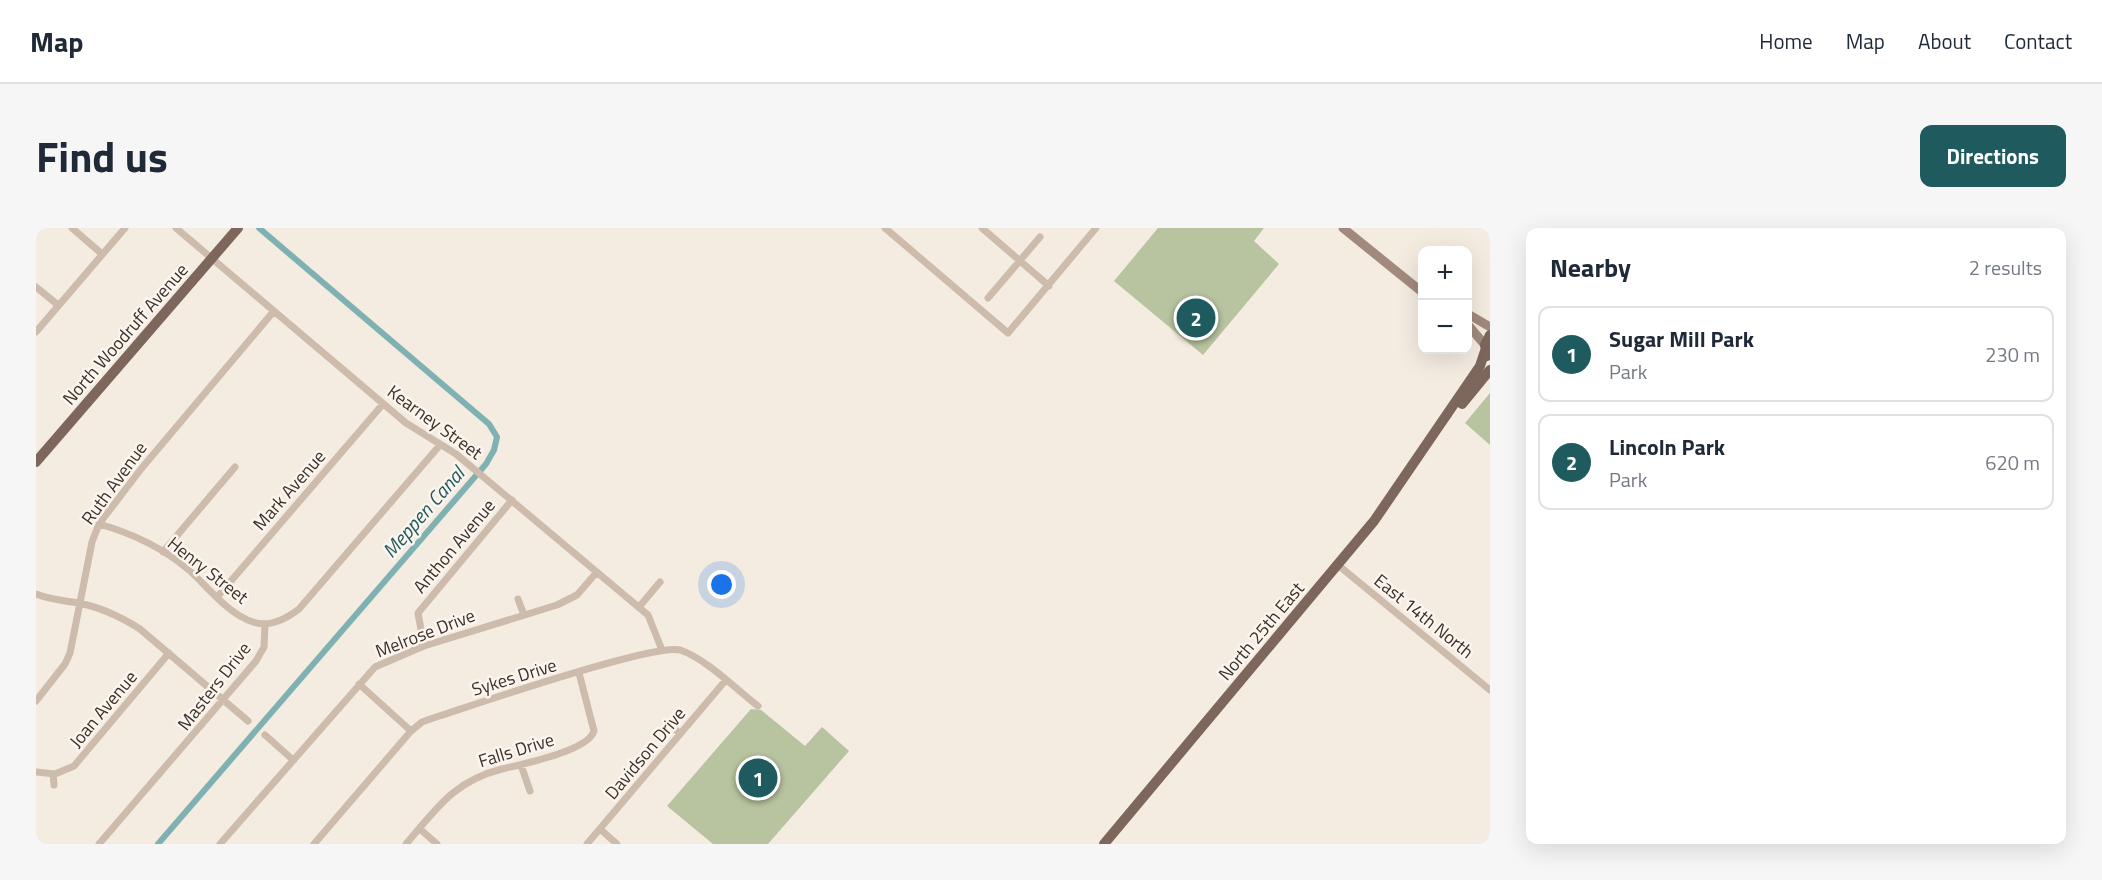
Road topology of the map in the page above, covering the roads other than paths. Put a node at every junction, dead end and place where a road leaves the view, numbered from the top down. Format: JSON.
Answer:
{"nodes":[{"id":1,"x":72,"y":228,"type":"edge"},
{"id":2,"x":125,"y":228,"type":"edge"},
{"id":3,"x":177,"y":228,"type":"edge"},
{"id":4,"x":238,"y":228,"type":"edge"},
{"id":5,"x":885,"y":228,"type":"edge"},
{"id":6,"x":982,"y":228,"type":"edge"},
{"id":7,"x":1096,"y":228,"type":"edge"},
{"id":8,"x":1342,"y":228,"type":"edge"},
{"id":9,"x":1040,"y":237,"type":"dead end"},
{"id":10,"x":102,"y":254,"type":"junction"},
{"id":11,"x":213,"y":259,"type":"junction"},
{"id":12,"x":1020,"y":261,"type":"junction"},
{"id":13,"x":1398,"y":272,"type":"junction"},
{"id":14,"x":1418,"y":283,"type":"edge"},
{"id":15,"x":1049,"y":286,"type":"junction"},
{"id":16,"x":36,"y":287,"type":"edge"},
{"id":17,"x":1418,"y":289,"type":"edge"},
{"id":18,"x":988,"y":298,"type":"dead end"},
{"id":19,"x":58,"y":305,"type":"junction"},
{"id":20,"x":274,"y":312,"type":"junction"},
{"id":21,"x":1472,"y":317,"type":"edge"},
{"id":22,"x":1490,"y":327,"type":"edge"},
{"id":23,"x":36,"y":332,"type":"edge"},
{"id":24,"x":1472,"y":332,"type":"edge"},
{"id":25,"x":1490,"y":334,"type":"edge"},
{"id":26,"x":1486,"y":352,"type":"edge"},
{"id":27,"x":1490,"y":370,"type":"edge"},
{"id":28,"x":383,"y":404,"type":"junction"},
{"id":29,"x":1436,"y":433,"type":"junction"},
{"id":30,"x":440,"y":445,"type":"junction"},
{"id":31,"x":36,"y":462,"type":"edge"},
{"id":32,"x":235,"y":467,"type":"dead end"},
{"id":33,"x":512,"y":500,"type":"junction"},
{"id":34,"x":99,"y":524,"type":"junction"},
{"id":35,"x":163,"y":552,"type":"junction"},
{"id":36,"x":1338,"y":565,"type":"junction"},
{"id":37,"x":597,"y":572,"type":"junction"},
{"id":38,"x":660,"y":582,"type":"dead end"},
{"id":39,"x":36,"y":594,"type":"edge"},
{"id":40,"x":218,"y":596,"type":"junction"},
{"id":41,"x":518,"y":599,"type":"dead end"},
{"id":42,"x":81,"y":603,"type":"junction"},
{"id":43,"x":639,"y":607,"type":"junction"},
{"id":44,"x":524,"y":615,"type":"junction"},
{"id":45,"x":265,"y":624,"type":"junction"},
{"id":46,"x":424,"y":646,"type":"junction"},
{"id":47,"x":662,"y":650,"type":"junction"},
{"id":48,"x":168,"y":653,"type":"junction"},
{"id":49,"x":579,"y":673,"type":"junction"},
{"id":50,"x":725,"y":681,"type":"junction"},
{"id":51,"x":359,"y":684,"type":"junction"},
{"id":52,"x":1490,"y":690,"type":"edge"},
{"id":53,"x":223,"y":699,"type":"junction"},
{"id":54,"x":36,"y":701,"type":"edge"},
{"id":55,"x":758,"y":706,"type":"dead end"},
{"id":56,"x":248,"y":721,"type":"dead end"},
{"id":57,"x":670,"y":724,"type":"dead end"},
{"id":58,"x":411,"y":731,"type":"junction"},
{"id":59,"x":680,"y":734,"type":"junction"},
{"id":60,"x":266,"y":735,"type":"dead end"},
{"id":61,"x":292,"y":759,"type":"junction"},
{"id":62,"x":521,"y":765,"type":"junction"},
{"id":63,"x":36,"y":772,"type":"edge"},
{"id":64,"x":53,"y":774,"type":"junction"},
{"id":65,"x":54,"y":785,"type":"dead end"},
{"id":66,"x":530,"y":791,"type":"dead end"},
{"id":67,"x":420,"y":828,"type":"junction"},
{"id":68,"x":600,"y":829,"type":"junction"},
{"id":69,"x":99,"y":844,"type":"edge"},
{"id":70,"x":220,"y":844,"type":"edge"},
{"id":71,"x":314,"y":844,"type":"edge"},
{"id":72,"x":406,"y":844,"type":"edge"},
{"id":73,"x":437,"y":844,"type":"edge"},
{"id":74,"x":587,"y":844,"type":"edge"},
{"id":75,"x":617,"y":844,"type":"edge"},
{"id":76,"x":1104,"y":844,"type":"edge"}],
"edges":[{"from":1,"to":10,"type":"street"},
{"from":2,"to":10,"type":"street"},
{"from":3,"to":11,"type":"street","name":"Kearney Street"},
{"from":4,"to":11,"type":"main road","name":"North Woodruff Avenue"},
{"from":5,"to":15,"type":"street"},
{"from":6,"to":12,"type":"street"},
{"from":7,"to":15,"type":"street"},
{"from":8,"to":13,"type":"main road"},
{"from":9,"to":12,"type":"street"},
{"from":10,"to":19,"type":"street"},
{"from":11,"to":20,"type":"street","name":"Kearney Street"},
{"from":11,"to":31,"type":"main road","name":"North Woodruff Avenue"},
{"from":12,"to":15,"type":"street"},
{"from":12,"to":18,"type":"street"},
{"from":13,"to":14,"type":"main road"},
{"from":13,"to":17,"type":"main road"},
{"from":16,"to":19,"type":"street"},
{"from":19,"to":23,"type":"street"},
{"from":20,"to":28,"type":"street","name":"Kearney Street"},
{"from":20,"to":34,"type":"street","name":"Ruth Avenue"},
{"from":21,"to":22,"type":"main road"},
{"from":24,"to":26,"type":"main road"},
{"from":25,"to":26,"type":"main road","name":"North 25th East"},
{"from":26,"to":29,"type":"main road","name":"North 25th East"},
{"from":27,"to":29,"type":"main road","name":"North 25th East"},
{"from":28,"to":30,"type":"street","name":"Kearney Street"},
{"from":28,"to":40,"type":"street","name":"Mark Avenue"},
{"from":29,"to":36,"type":"main road","name":"North 25th East"},
{"from":30,"to":33,"type":"street","name":"Kearney Street"},
{"from":30,"to":45,"type":"street"},
{"from":32,"to":35,"type":"street"},
{"from":33,"to":37,"type":"street","name":"Kearney Street"},
{"from":33,"to":46,"type":"street","name":"Anthon Avenue"},
{"from":34,"to":35,"type":"street","name":"Henry Street"},
{"from":34,"to":42,"type":"street","name":"Ruth Avenue"},
{"from":35,"to":40,"type":"street","name":"Henry Street"},
{"from":36,"to":52,"type":"street","name":"East 14th North"},
{"from":36,"to":76,"type":"main road","name":"North 25th East"},
{"from":37,"to":43,"type":"street","name":"Kearney Street"},
{"from":37,"to":44,"type":"street","name":"Melrose Drive"},
{"from":38,"to":43,"type":"street"},
{"from":39,"to":42,"type":"street"},
{"from":40,"to":45,"type":"street","name":"Henry Street"},
{"from":41,"to":44,"type":"street"},
{"from":42,"to":48,"type":"street"},
{"from":42,"to":54,"type":"street","name":"Ruth Avenue"},
{"from":43,"to":47,"type":"street","name":"Kearney Street"},
{"from":44,"to":46,"type":"street","name":"Melrose Drive"},
{"from":45,"to":53,"type":"street","name":"Masters Drive"},
{"from":46,"to":51,"type":"street","name":"Melrose Drive"},
{"from":47,"to":49,"type":"street","name":"Sykes Drive"},
{"from":47,"to":50,"type":"street","name":"Sykes Drive"},
{"from":48,"to":53,"type":"street"},
{"from":48,"to":64,"type":"street","name":"Joan Avenue"},
{"from":49,"to":58,"type":"street","name":"Sykes Drive"},
{"from":49,"to":62,"type":"street","name":"Falls Drive"},
{"from":50,"to":55,"type":"street","name":"Sykes Drive"},
{"from":50,"to":59,"type":"street","name":"Davidson Drive"},
{"from":51,"to":58,"type":"street"},
{"from":51,"to":61,"type":"street","name":"Melrose Drive"},
{"from":53,"to":56,"type":"street"},
{"from":53,"to":69,"type":"street","name":"Masters Drive"},
{"from":57,"to":59,"type":"street"},
{"from":58,"to":71,"type":"street","name":"Sykes Drive"},
{"from":59,"to":68,"type":"street","name":"Davidson Drive"},
{"from":60,"to":61,"type":"street"},
{"from":61,"to":70,"type":"street","name":"Melrose Drive"},
{"from":62,"to":66,"type":"street"},
{"from":62,"to":67,"type":"street","name":"Falls Drive"},
{"from":63,"to":64,"type":"street"},
{"from":64,"to":65,"type":"street"},
{"from":67,"to":72,"type":"street","name":"Falls Drive"},
{"from":67,"to":73,"type":"street"},
{"from":68,"to":74,"type":"street","name":"Davidson Drive"},
{"from":68,"to":75,"type":"street"}]}
